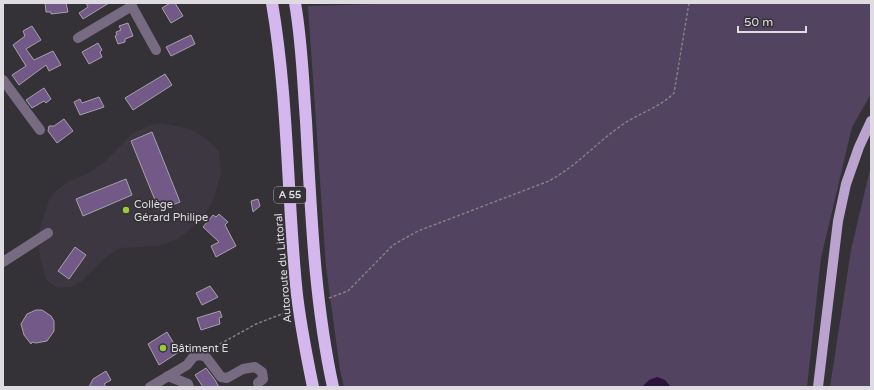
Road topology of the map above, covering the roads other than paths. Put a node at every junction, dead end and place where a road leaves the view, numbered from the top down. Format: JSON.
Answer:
{"nodes":[{"id":1,"x":272,"y":3,"type":"edge"},
{"id":2,"x":295,"y":3,"type":"edge"},
{"id":3,"x":131,"y":4,"type":"edge"},
{"id":4,"x":78,"y":38,"type":"dead end"},
{"id":5,"x":156,"y":50,"type":"dead end"},
{"id":6,"x":3,"y":80,"type":"edge"},
{"id":7,"x":871,"y":121,"type":"edge"},
{"id":8,"x":40,"y":130,"type":"dead end"},
{"id":9,"x":48,"y":232,"type":"dead end"},
{"id":10,"x":3,"y":262,"type":"edge"},
{"id":11,"x":168,"y":376,"type":"junction"},
{"id":12,"x":258,"y":383,"type":"dead end"},
{"id":13,"x":150,"y":387,"type":"edge"},
{"id":14,"x":189,"y":387,"type":"edge"},
{"id":15,"x":313,"y":387,"type":"edge"},
{"id":16,"x":333,"y":387,"type":"edge"},
{"id":17,"x":818,"y":387,"type":"edge"}],
"edges":[{"from":1,"to":15,"type":"highway","name":"Autoroute du Littoral","number":"A 55"},
{"from":2,"to":16,"type":"highway","number":"A 55"},
{"from":3,"to":4,"type":"street"},
{"from":3,"to":5,"type":"street"},
{"from":6,"to":8,"type":"street"},
{"from":7,"to":17,"type":"main road"},
{"from":9,"to":10,"type":"street"},
{"from":11,"to":12,"type":"street"},
{"from":11,"to":13,"type":"street"},
{"from":11,"to":14,"type":"street"}]}
